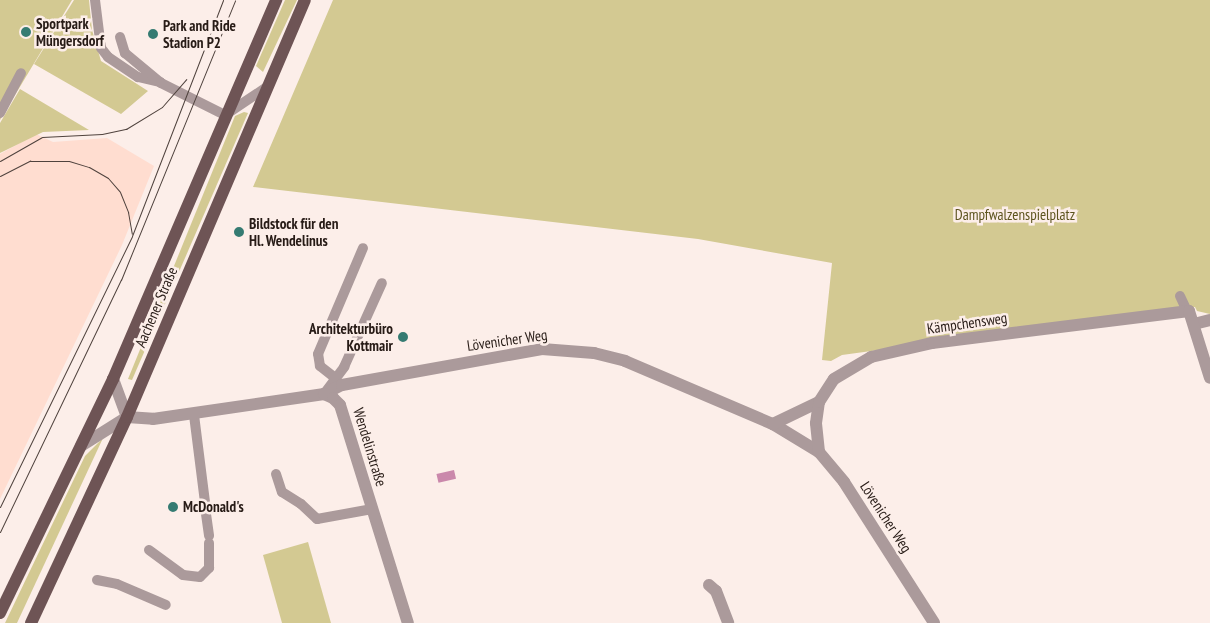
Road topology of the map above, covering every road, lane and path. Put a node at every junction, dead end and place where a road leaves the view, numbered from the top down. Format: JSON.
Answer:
{"nodes":[{"id":1,"x":95,"y":0,"type":"edge"},
{"id":2,"x":276,"y":0,"type":"edge"},
{"id":3,"x":304,"y":0,"type":"edge"},
{"id":4,"x":120,"y":37,"type":"dead end"},
{"id":5,"x":22,"y":73,"type":"dead end"},
{"id":6,"x":161,"y":83,"type":"junction"},
{"id":7,"x":267,"y":87,"type":"junction"},
{"id":8,"x":0,"y":114,"type":"edge"},
{"id":9,"x":225,"y":115,"type":"junction"},
{"id":10,"x":363,"y":248,"type":"dead end"},
{"id":11,"x":382,"y":283,"type":"dead end"},
{"id":12,"x":1180,"y":296,"type":"dead end"},
{"id":13,"x":1188,"y":311,"type":"junction"},
{"id":14,"x":1210,"y":320,"type":"edge"},
{"id":15,"x":1194,"y":324,"type":"junction"},
{"id":16,"x":334,"y":377,"type":"junction"},
{"id":17,"x":1210,"y":378,"type":"edge"},
{"id":18,"x":113,"y":379,"type":"junction"},
{"id":19,"x":324,"y":394,"type":"junction"},
{"id":20,"x":819,"y":402,"type":"junction"},
{"id":21,"x":194,"y":415,"type":"junction"},
{"id":22,"x":127,"y":416,"type":"junction"},
{"id":23,"x":773,"y":424,"type":"junction"},
{"id":24,"x":81,"y":446,"type":"junction"},
{"id":25,"x":819,"y":452,"type":"junction"},
{"id":26,"x":276,"y":474,"type":"dead end"},
{"id":27,"x":204,"y":502,"type":"dead end"},
{"id":28,"x":372,"y":509,"type":"junction"},
{"id":29,"x":206,"y":514,"type":"dead end"},
{"id":30,"x":149,"y":550,"type":"dead end"},
{"id":31,"x":97,"y":580,"type":"dead end"},
{"id":32,"x":709,"y":585,"type":"dead end"},
{"id":33,"x":166,"y":605,"type":"dead end"},
{"id":34,"x":0,"y":613,"type":"edge"},
{"id":35,"x":31,"y":623,"type":"edge"},
{"id":36,"x":408,"y":623,"type":"edge"},
{"id":37,"x":728,"y":623,"type":"edge"},
{"id":38,"x":934,"y":623,"type":"edge"}],
"edges":[{"from":1,"to":6,"type":"lane"},
{"from":2,"to":9,"type":"main road","name":"Aachener Straße"},
{"from":3,"to":7,"type":"main road","name":"Aachener Straße"},
{"from":4,"to":6,"type":"lane"},
{"from":5,"to":8,"type":"lane"},
{"from":6,"to":9,"type":"lane"},
{"from":7,"to":9,"type":"lane"},
{"from":7,"to":22,"type":"main road","name":"Aachener Straße"},
{"from":9,"to":18,"type":"main road","name":"Aachener Straße"},
{"from":10,"to":16,"type":"lane"},
{"from":11,"to":16,"type":"lane"},
{"from":12,"to":13,"type":"lane"},
{"from":13,"to":15,"type":"street"},
{"from":13,"to":20,"type":"street","name":"Kämpchensweg"},
{"from":14,"to":15,"type":"street"},
{"from":15,"to":17,"type":"street"},
{"from":16,"to":19,"type":"lane"},
{"from":18,"to":22,"type":"street"},
{"from":18,"to":24,"type":"main road","name":"Aachener Straße"},
{"from":19,"to":21,"type":"street"},
{"from":19,"to":23,"type":"street","name":"Lövenicher Weg"},
{"from":19,"to":28,"type":"street","name":"Wendelinstraße"},
{"from":20,"to":23,"type":"street"},
{"from":20,"to":25,"type":"street","name":"Kämpchensweg"},
{"from":21,"to":22,"type":"street"},
{"from":21,"to":27,"type":"lane"},
{"from":22,"to":24,"type":"street"},
{"from":22,"to":35,"type":"main road","name":"Aachener Straße"},
{"from":23,"to":25,"type":"street","name":"Lövenicher Weg"},
{"from":24,"to":34,"type":"main road","name":"Aachener Straße"},
{"from":25,"to":38,"type":"street","name":"Lövenicher Weg"},
{"from":26,"to":28,"type":"lane"},
{"from":28,"to":36,"type":"street","name":"Wendelinstraße"},
{"from":29,"to":30,"type":"lane"},
{"from":31,"to":33,"type":"lane"},
{"from":32,"to":37,"type":"street"}]}
